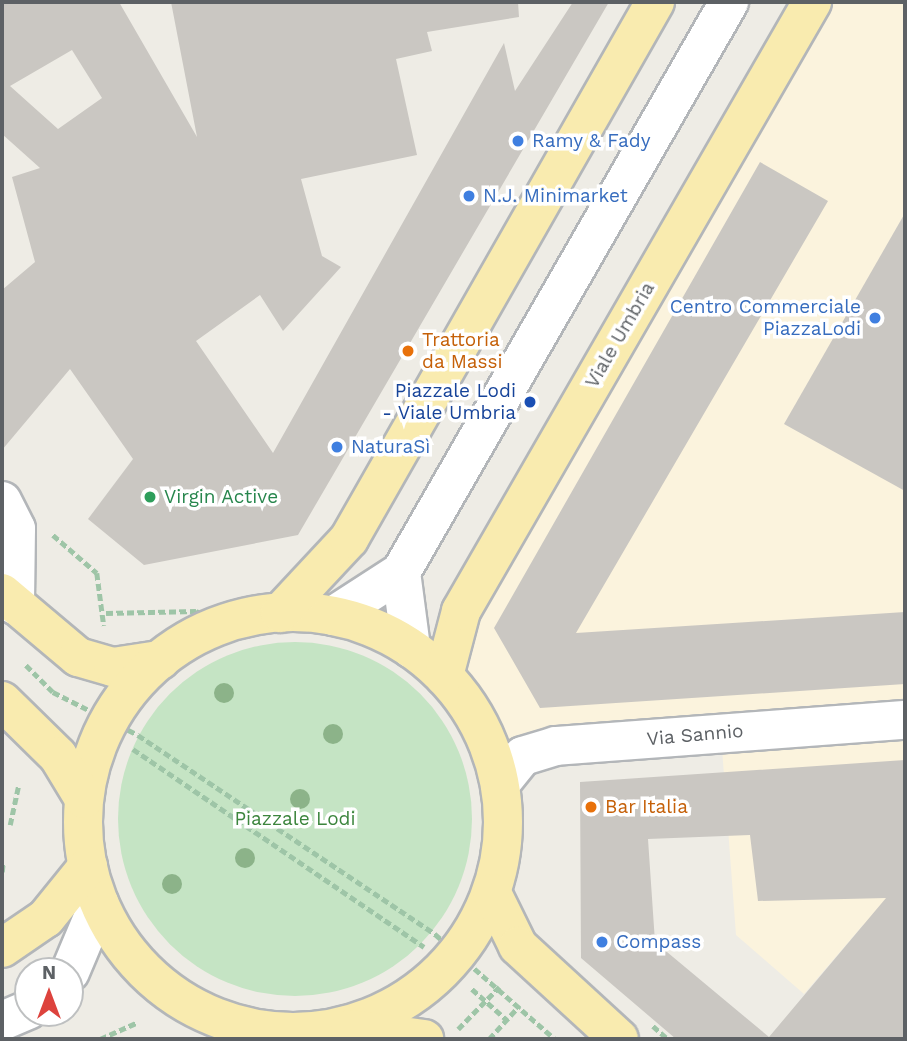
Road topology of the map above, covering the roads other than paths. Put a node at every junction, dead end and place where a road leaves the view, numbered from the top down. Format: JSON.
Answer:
{"nodes":[{"id":1,"x":655,"y":2,"type":"edge"},
{"id":2,"x":729,"y":2,"type":"edge"},
{"id":3,"x":812,"y":2,"type":"edge"},
{"id":4,"x":8,"y":510,"type":"edge"},
{"id":5,"x":401,"y":572,"type":"junction"},
{"id":6,"x":8,"y":599,"type":"edge"},
{"id":7,"x":280,"y":613,"type":"junction"},
{"id":8,"x":333,"y":616,"type":"junction"},
{"id":9,"x":411,"y":648,"type":"junction"},
{"id":10,"x":160,"y":660,"type":"junction"},
{"id":11,"x":444,"y":676,"type":"junction"},
{"id":12,"x":2,"y":701,"type":"edge"},
{"id":13,"x":905,"y":720,"type":"edge"},
{"id":14,"x":500,"y":784,"type":"junction"},
{"id":15,"x":84,"y":799,"type":"junction"},
{"id":16,"x":88,"y":866,"type":"junction"},
{"id":17,"x":492,"y":893,"type":"junction"},
{"id":18,"x":99,"y":903,"type":"junction"},
{"id":19,"x":2,"y":948,"type":"edge"},
{"id":20,"x":76,"y":957,"type":"edge"},
{"id":21,"x":334,"y":1028,"type":"junction"},
{"id":22,"x":277,"y":1036,"type":"edge"},
{"id":23,"x":423,"y":1039,"type":"edge"},
{"id":24,"x":619,"y":1039,"type":"edge"}],
"edges":[{"from":1,"to":7,"type":"main road"},
{"from":2,"to":5,"type":"street"},
{"from":3,"to":11,"type":"main road","name":"Viale Umbria"},
{"from":4,"to":6,"type":"street"},
{"from":5,"to":8,"type":"street"},
{"from":5,"to":9,"type":"street"},
{"from":6,"to":10,"type":"main road"},
{"from":7,"to":8,"type":"main road"},
{"from":7,"to":10,"type":"main road"},
{"from":8,"to":9,"type":"main road"},
{"from":9,"to":11,"type":"main road"},
{"from":10,"to":15,"type":"main road"},
{"from":11,"to":14,"type":"main road"},
{"from":12,"to":15,"type":"main road"},
{"from":13,"to":14,"type":"street","name":"Via Sannio"},
{"from":14,"to":17,"type":"main road"},
{"from":15,"to":16,"type":"main road"},
{"from":16,"to":18,"type":"main road"},
{"from":16,"to":19,"type":"main road"},
{"from":17,"to":21,"type":"main road"},
{"from":17,"to":24,"type":"main road"},
{"from":18,"to":20,"type":"street"},
{"from":18,"to":22,"type":"main road"},
{"from":21,"to":22,"type":"main road"},
{"from":21,"to":23,"type":"main road"}]}
